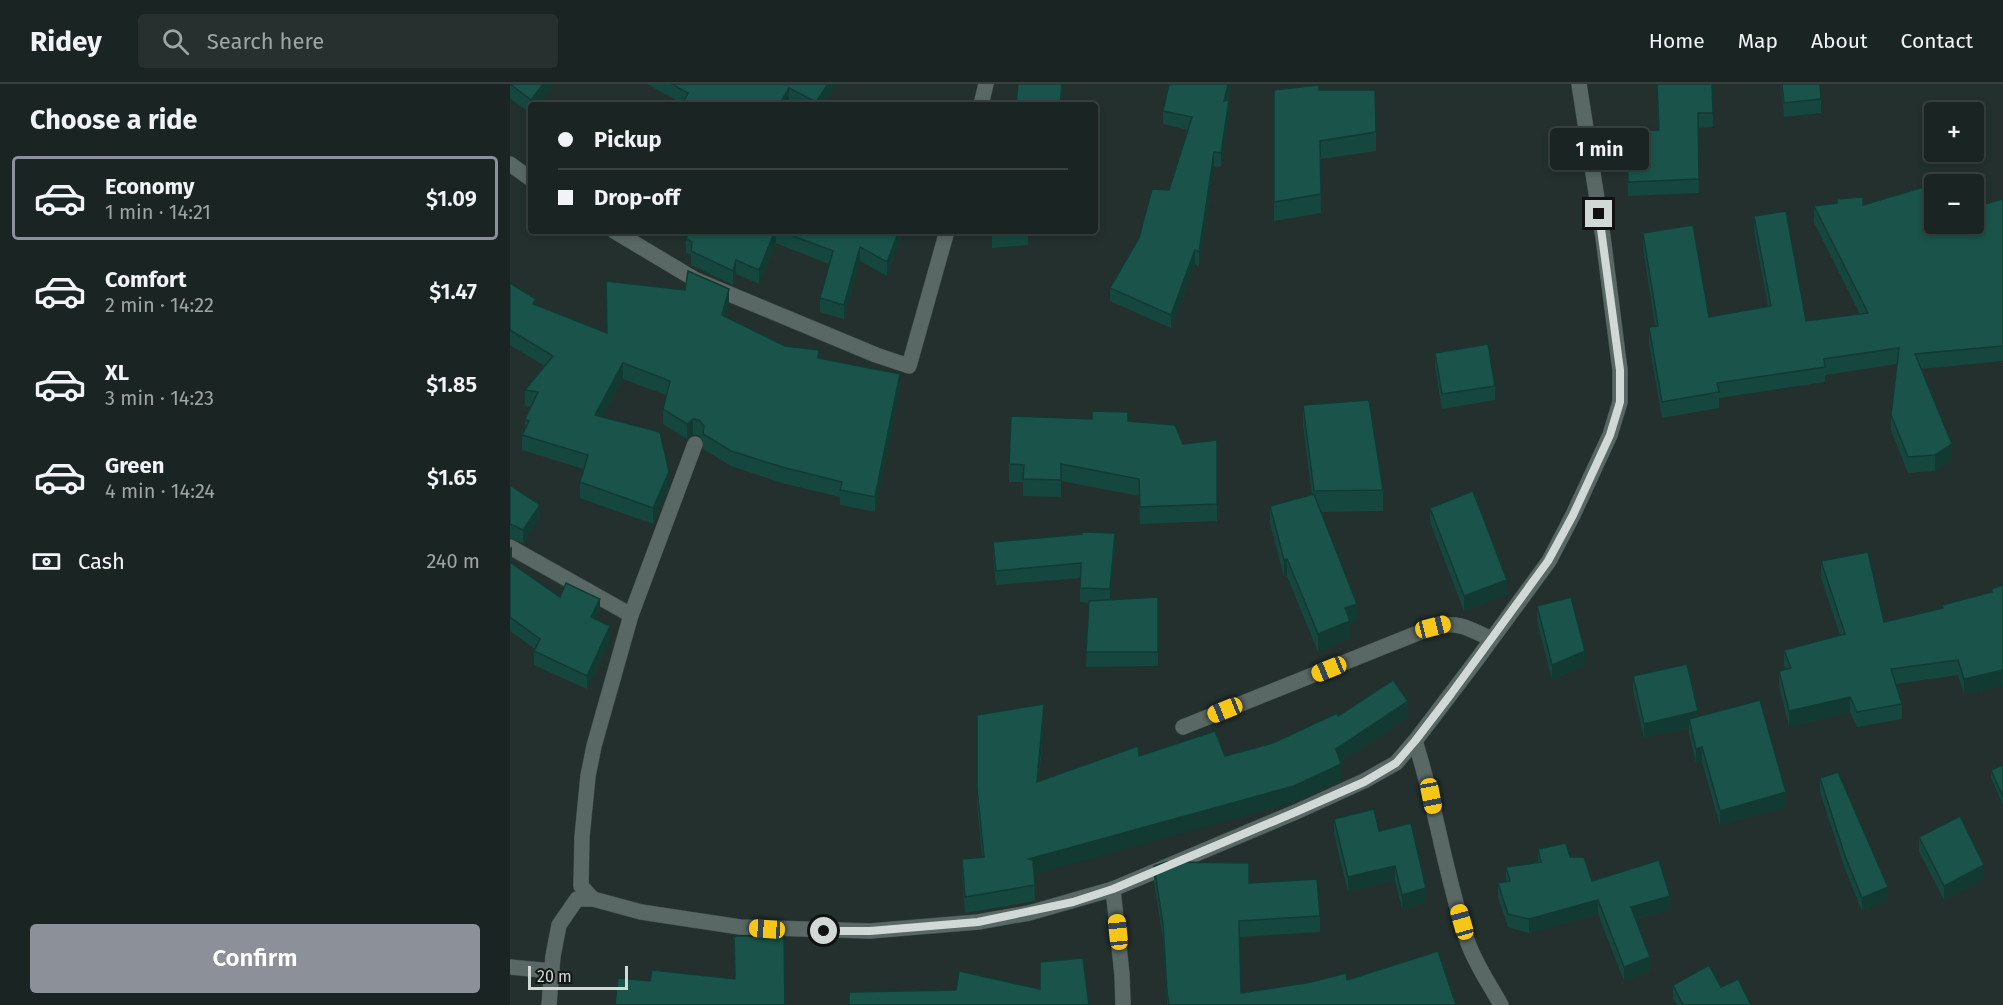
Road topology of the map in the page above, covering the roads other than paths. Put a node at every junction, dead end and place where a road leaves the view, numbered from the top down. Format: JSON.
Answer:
{"nodes":[{"id":1,"x":986,"y":84,"type":"edge"},
{"id":2,"x":1579,"y":84,"type":"edge"},
{"id":3,"x":982,"y":102,"type":"edge"},
{"id":4,"x":510,"y":164,"type":"edge"},
{"id":5,"x":528,"y":177,"type":"edge"},
{"id":6,"x":619,"y":234,"type":"edge"},
{"id":7,"x":946,"y":234,"type":"edge"},
{"id":8,"x":695,"y":444,"type":"dead end"},
{"id":9,"x":510,"y":547,"type":"edge"},
{"id":10,"x":631,"y":615,"type":"junction"},
{"id":11,"x":1491,"y":639,"type":"junction"},
{"id":12,"x":1183,"y":727,"type":"dead end"},
{"id":13,"x":1415,"y":741,"type":"junction"},
{"id":14,"x":1113,"y":889,"type":"junction"},
{"id":15,"x":593,"y":899,"type":"junction"},
{"id":16,"x":510,"y":967,"type":"edge"},
{"id":17,"x":552,"y":971,"type":"junction"},
{"id":18,"x":549,"y":1005,"type":"edge"},
{"id":19,"x":1123,"y":1005,"type":"edge"},
{"id":20,"x":1501,"y":1005,"type":"edge"}],
"edges":[{"from":1,"to":3,"type":"street"},
{"from":2,"to":11,"type":"street"},
{"from":4,"to":5,"type":"street"},
{"from":6,"to":7,"type":"street"},
{"from":8,"to":10,"type":"street"},
{"from":9,"to":10,"type":"street"},
{"from":10,"to":15,"type":"street"},
{"from":11,"to":12,"type":"street"},
{"from":11,"to":13,"type":"street"},
{"from":13,"to":14,"type":"street"},
{"from":13,"to":20,"type":"street"},
{"from":14,"to":15,"type":"street"},
{"from":14,"to":19,"type":"street"},
{"from":15,"to":17,"type":"street"},
{"from":16,"to":17,"type":"street"},
{"from":17,"to":18,"type":"street"}]}
